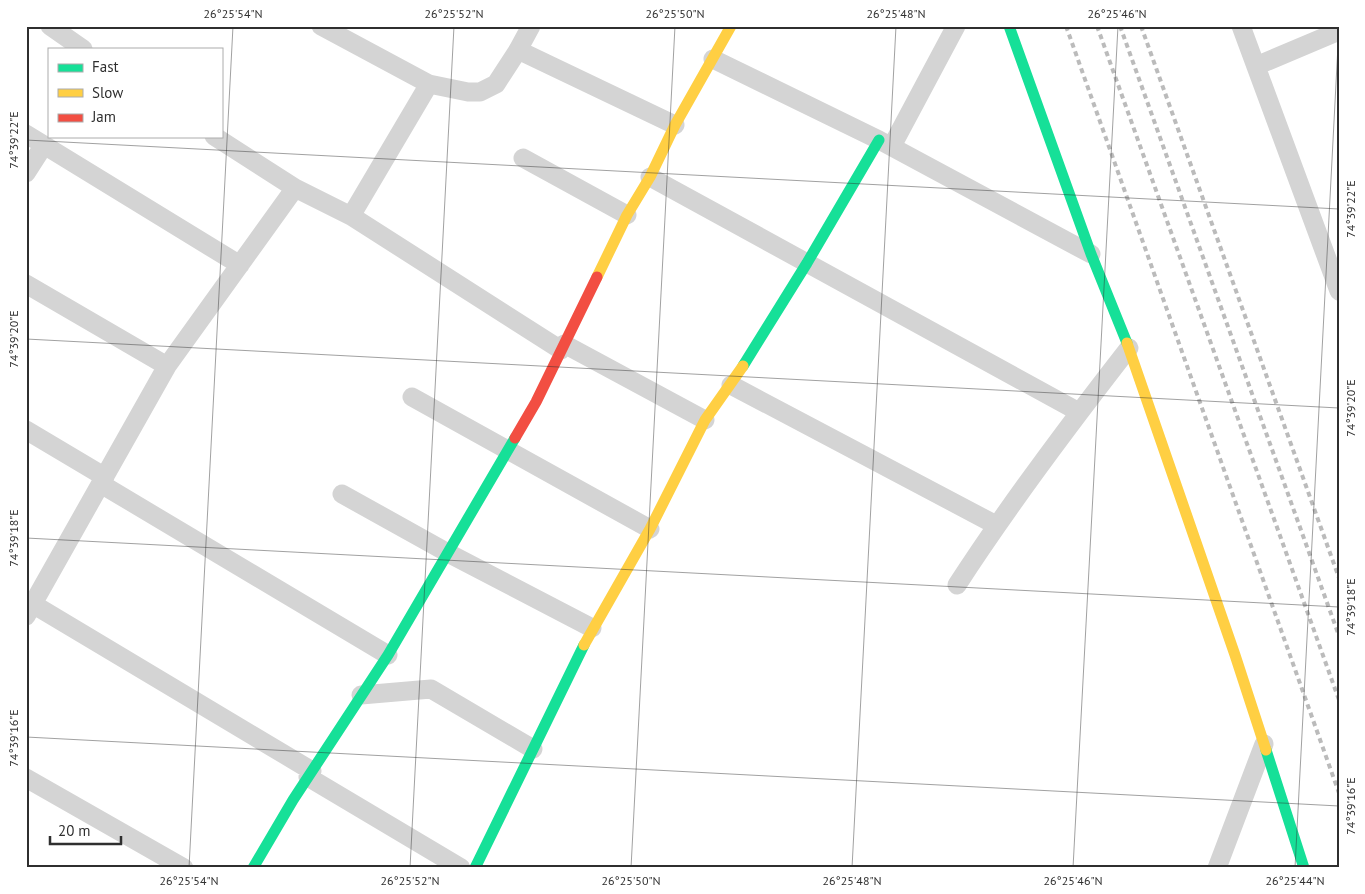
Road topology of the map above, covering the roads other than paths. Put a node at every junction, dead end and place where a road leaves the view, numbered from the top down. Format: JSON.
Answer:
{"nodes":[{"id":1,"x":50,"y":26,"type":"edge"},
{"id":2,"x":321,"y":26,"type":"edge"},
{"id":3,"x":531,"y":26,"type":"edge"},
{"id":4,"x":731,"y":26,"type":"edge"},
{"id":5,"x":956,"y":26,"type":"edge"},
{"id":6,"x":1009,"y":26,"type":"edge"},
{"id":7,"x":1241,"y":26,"type":"edge"},
{"id":8,"x":1339,"y":31,"type":"edge"},
{"id":9,"x":82,"y":48,"type":"edge"},
{"id":10,"x":518,"y":50,"type":"junction"},
{"id":11,"x":713,"y":59,"type":"junction"},
{"id":12,"x":1256,"y":66,"type":"junction"},
{"id":13,"x":429,"y":84,"type":"junction"},
{"id":14,"x":675,"y":125,"type":"junction"},
{"id":15,"x":26,"y":134,"type":"edge"},
{"id":16,"x":217,"y":138,"type":"edge"},
{"id":17,"x":885,"y":143,"type":"junction"},
{"id":18,"x":44,"y":145,"type":"junction"},
{"id":19,"x":523,"y":158,"type":"dead end"},
{"id":20,"x":26,"y":173,"type":"edge"},
{"id":21,"x":650,"y":177,"type":"junction"},
{"id":22,"x":295,"y":188,"type":"junction"},
{"id":23,"x":348,"y":214,"type":"junction"},
{"id":24,"x":627,"y":215,"type":"junction"},
{"id":25,"x":1091,"y":254,"type":"junction"},
{"id":26,"x":807,"y":263,"type":"junction"},
{"id":27,"x":240,"y":265,"type":"junction"},
{"id":28,"x":26,"y":284,"type":"edge"},
{"id":29,"x":1339,"y":291,"type":"edge"},
{"id":30,"x":563,"y":347,"type":"junction"},
{"id":31,"x":1129,"y":348,"type":"junction"},
{"id":32,"x":168,"y":366,"type":"junction"},
{"id":33,"x":731,"y":385,"type":"junction"},
{"id":34,"x":412,"y":396,"type":"dead end"},
{"id":35,"x":1079,"y":412,"type":"junction"},
{"id":36,"x":705,"y":420,"type":"junction"},
{"id":37,"x":26,"y":430,"type":"edge"},
{"id":38,"x":508,"y":450,"type":"junction"},
{"id":39,"x":103,"y":481,"type":"junction"},
{"id":40,"x":342,"y":494,"type":"dead end"},
{"id":41,"x":996,"y":525,"type":"junction"},
{"id":42,"x":650,"y":529,"type":"junction"},
{"id":43,"x":448,"y":553,"type":"junction"},
{"id":44,"x":957,"y":585,"type":"dead end"},
{"id":45,"x":29,"y":607,"type":"edge"},
{"id":46,"x":592,"y":628,"type":"junction"},
{"id":47,"x":388,"y":655,"type":"junction"},
{"id":48,"x":361,"y":695,"type":"junction"},
{"id":49,"x":1264,"y":744,"type":"junction"},
{"id":50,"x":533,"y":750,"type":"junction"},
{"id":51,"x":310,"y":774,"type":"junction"},
{"id":52,"x":26,"y":778,"type":"edge"},
{"id":53,"x":184,"y":868,"type":"edge"},
{"id":54,"x":253,"y":868,"type":"edge"},
{"id":55,"x":460,"y":868,"type":"edge"},
{"id":56,"x":475,"y":868,"type":"edge"},
{"id":57,"x":1217,"y":868,"type":"edge"},
{"id":58,"x":1304,"y":868,"type":"edge"}],
"edges":[{"from":1,"to":9,"type":"street"},
{"from":2,"to":13,"type":"street"},
{"from":3,"to":10,"type":"street"},
{"from":4,"to":11,"type":"street"},
{"from":5,"to":17,"type":"street"},
{"from":6,"to":25,"type":"street"},
{"from":7,"to":12,"type":"street"},
{"from":8,"to":12,"type":"street"},
{"from":10,"to":13,"type":"street"},
{"from":10,"to":14,"type":"street"},
{"from":11,"to":14,"type":"street"},
{"from":11,"to":17,"type":"street"},
{"from":12,"to":29,"type":"street"},
{"from":13,"to":23,"type":"street"},
{"from":14,"to":21,"type":"street"},
{"from":15,"to":18,"type":"street"},
{"from":16,"to":22,"type":"street"},
{"from":17,"to":25,"type":"street"},
{"from":17,"to":26,"type":"street"},
{"from":18,"to":20,"type":"street"},
{"from":18,"to":27,"type":"street"},
{"from":19,"to":24,"type":"street"},
{"from":21,"to":24,"type":"street"},
{"from":21,"to":26,"type":"street"},
{"from":22,"to":23,"type":"street"},
{"from":22,"to":27,"type":"street"},
{"from":23,"to":30,"type":"street"},
{"from":24,"to":30,"type":"street"},
{"from":25,"to":31,"type":"street"},
{"from":26,"to":33,"type":"street"},
{"from":26,"to":35,"type":"street"},
{"from":27,"to":32,"type":"street"},
{"from":28,"to":32,"type":"street"},
{"from":30,"to":36,"type":"street"},
{"from":30,"to":38,"type":"street"},
{"from":31,"to":35,"type":"street"},
{"from":31,"to":49,"type":"street"},
{"from":32,"to":39,"type":"street"},
{"from":33,"to":36,"type":"street"},
{"from":33,"to":41,"type":"street"},
{"from":34,"to":38,"type":"street"},
{"from":35,"to":41,"type":"street"},
{"from":36,"to":42,"type":"street"},
{"from":37,"to":39,"type":"street"},
{"from":38,"to":42,"type":"street"},
{"from":38,"to":43,"type":"street"},
{"from":39,"to":45,"type":"street"},
{"from":39,"to":47,"type":"street"},
{"from":40,"to":43,"type":"street"},
{"from":41,"to":44,"type":"street"},
{"from":42,"to":46,"type":"street"},
{"from":43,"to":46,"type":"street"},
{"from":43,"to":47,"type":"street"},
{"from":45,"to":51,"type":"street"},
{"from":46,"to":50,"type":"street"},
{"from":47,"to":48,"type":"street"},
{"from":48,"to":50,"type":"street"},
{"from":48,"to":51,"type":"street"},
{"from":49,"to":57,"type":"street"},
{"from":49,"to":58,"type":"street"},
{"from":50,"to":56,"type":"street"},
{"from":51,"to":54,"type":"street"},
{"from":51,"to":55,"type":"street"},
{"from":52,"to":53,"type":"street"}]}
